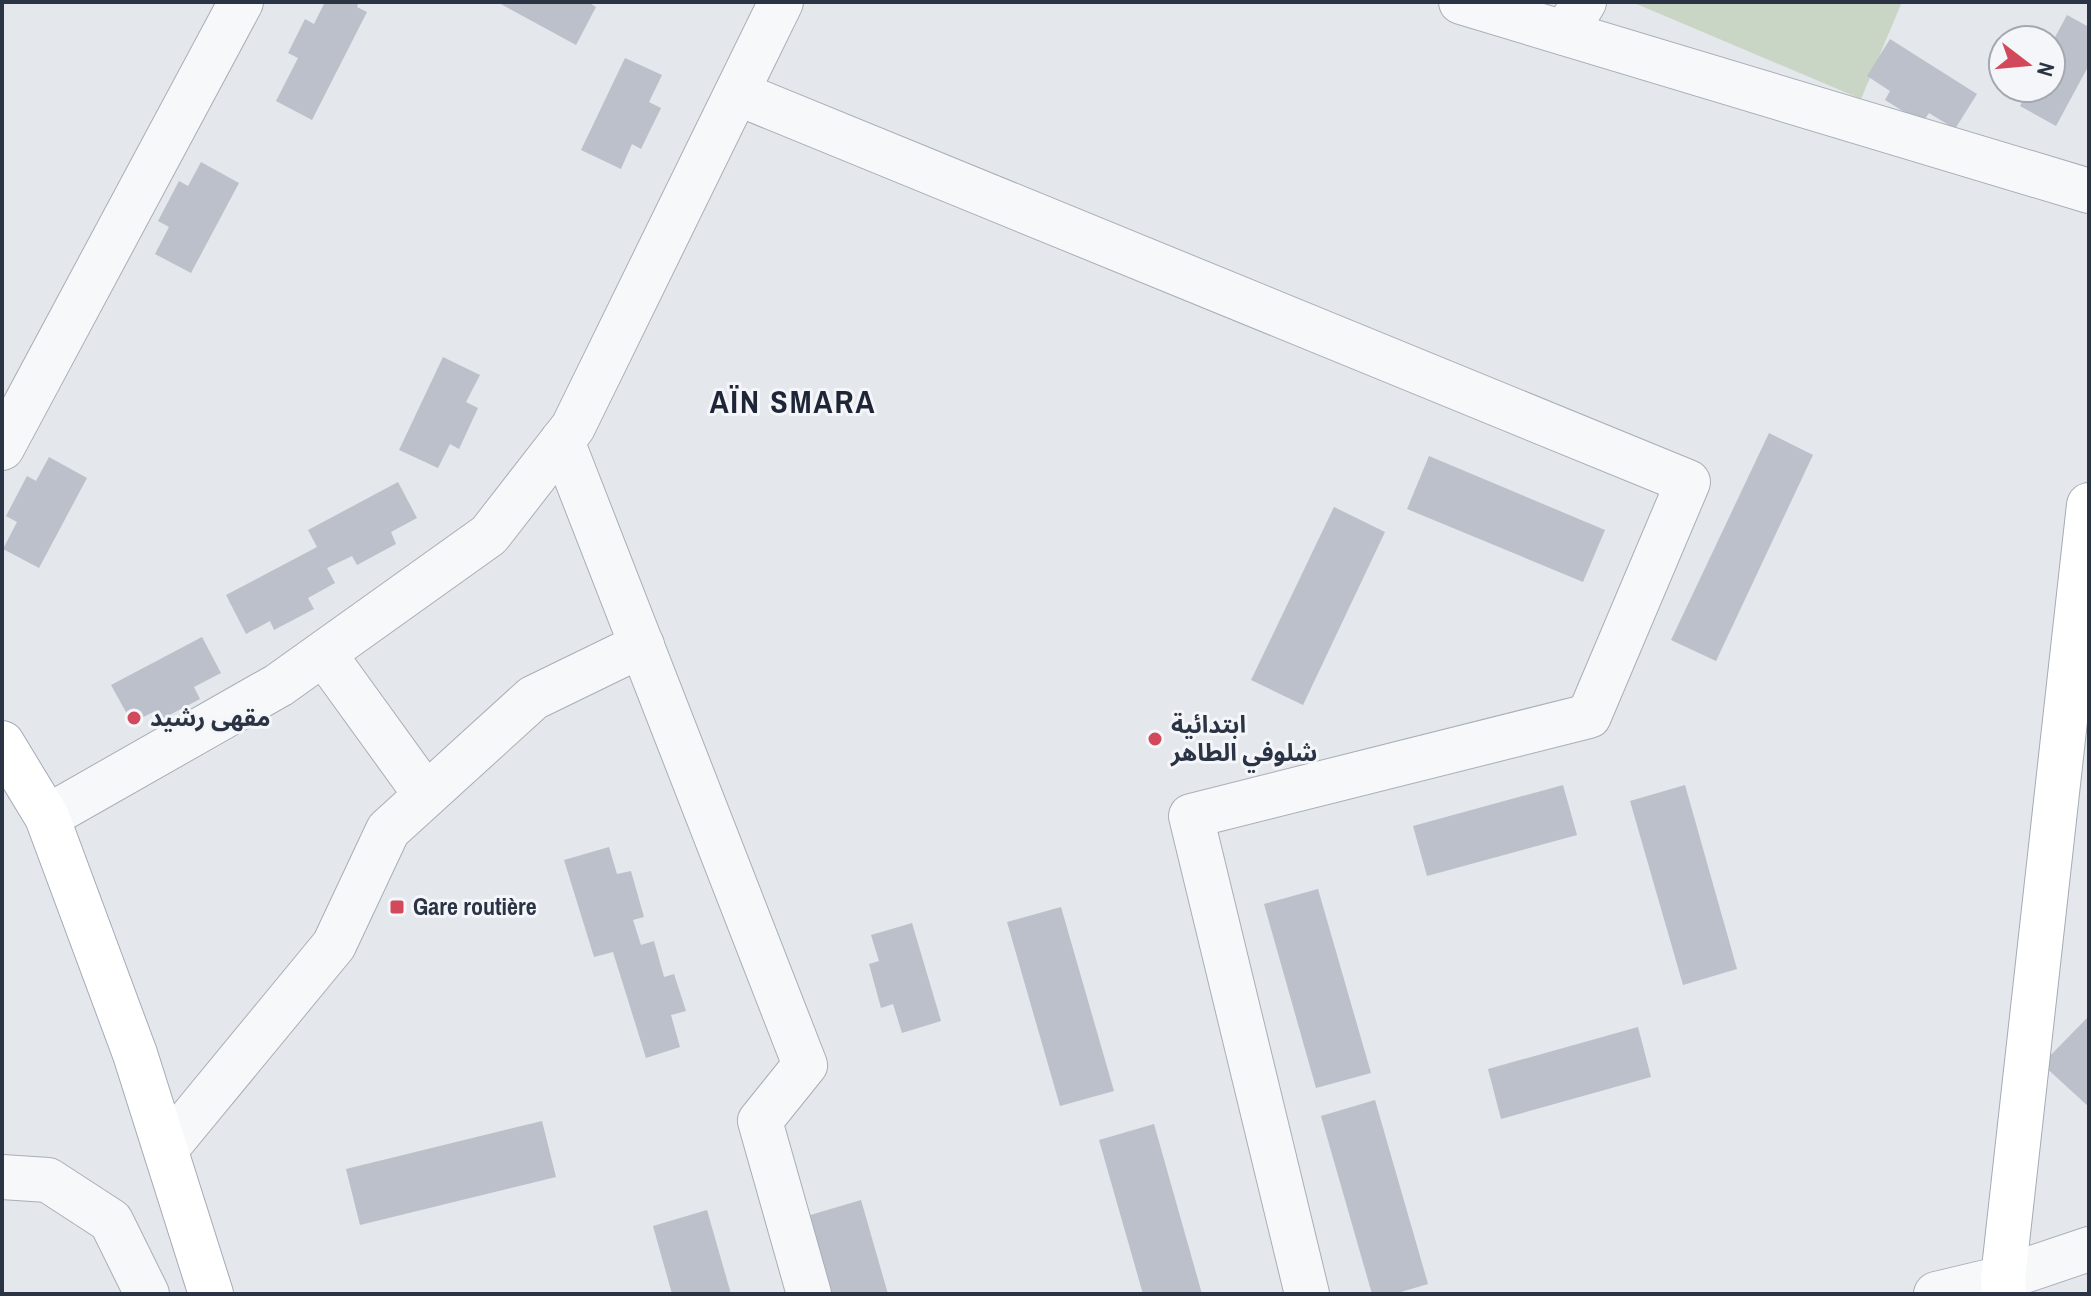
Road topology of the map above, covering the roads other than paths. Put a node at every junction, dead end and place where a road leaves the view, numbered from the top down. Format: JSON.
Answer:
{"nodes":[{"id":1,"x":241,"y":2,"type":"edge"},
{"id":2,"x":781,"y":2,"type":"edge"},
{"id":3,"x":1461,"y":2,"type":"edge"},
{"id":4,"x":1574,"y":18,"type":"edge"},
{"id":5,"x":737,"y":93,"type":"junction"},
{"id":6,"x":2089,"y":191,"type":"edge"},
{"id":7,"x":562,"y":441,"type":"junction"},
{"id":8,"x":2,"y":448,"type":"edge"},
{"id":9,"x":2089,"y":505,"type":"edge"},
{"id":10,"x":642,"y":645,"type":"junction"},
{"id":11,"x":324,"y":654,"type":"junction"},
{"id":12,"x":2,"y":743,"type":"edge"},
{"id":13,"x":2075,"y":745,"type":"edge"},
{"id":14,"x":426,"y":795,"type":"junction"},
{"id":15,"x":47,"y":817,"type":"junction"},
{"id":16,"x":166,"y":1149,"type":"junction"},
{"id":17,"x":2,"y":1177,"type":"edge"},
{"id":18,"x":2089,"y":1249,"type":"edge"},
{"id":19,"x":2003,"y":1286,"type":"edge"},
{"id":20,"x":147,"y":1294,"type":"edge"},
{"id":21,"x":211,"y":1294,"type":"edge"},
{"id":22,"x":809,"y":1294,"type":"edge"},
{"id":23,"x":1307,"y":1294,"type":"edge"},
{"id":24,"x":1936,"y":1294,"type":"edge"}],
"edges":[{"from":1,"to":8,"type":"street"},
{"from":2,"to":5,"type":"street"},
{"from":3,"to":4,"type":"street"},
{"from":4,"to":6,"type":"street"},
{"from":5,"to":7,"type":"street"},
{"from":5,"to":23,"type":"street"},
{"from":7,"to":10,"type":"street"},
{"from":7,"to":11,"type":"street"},
{"from":9,"to":13,"type":"main road"},
{"from":10,"to":14,"type":"street"},
{"from":10,"to":22,"type":"street"},
{"from":11,"to":14,"type":"street"},
{"from":11,"to":15,"type":"street"},
{"from":12,"to":15,"type":"main road"},
{"from":13,"to":19,"type":"main road"},
{"from":14,"to":16,"type":"street"},
{"from":15,"to":16,"type":"main road"},
{"from":16,"to":21,"type":"main road"},
{"from":17,"to":20,"type":"street"},
{"from":18,"to":19,"type":"street"},
{"from":19,"to":24,"type":"street"}]}
